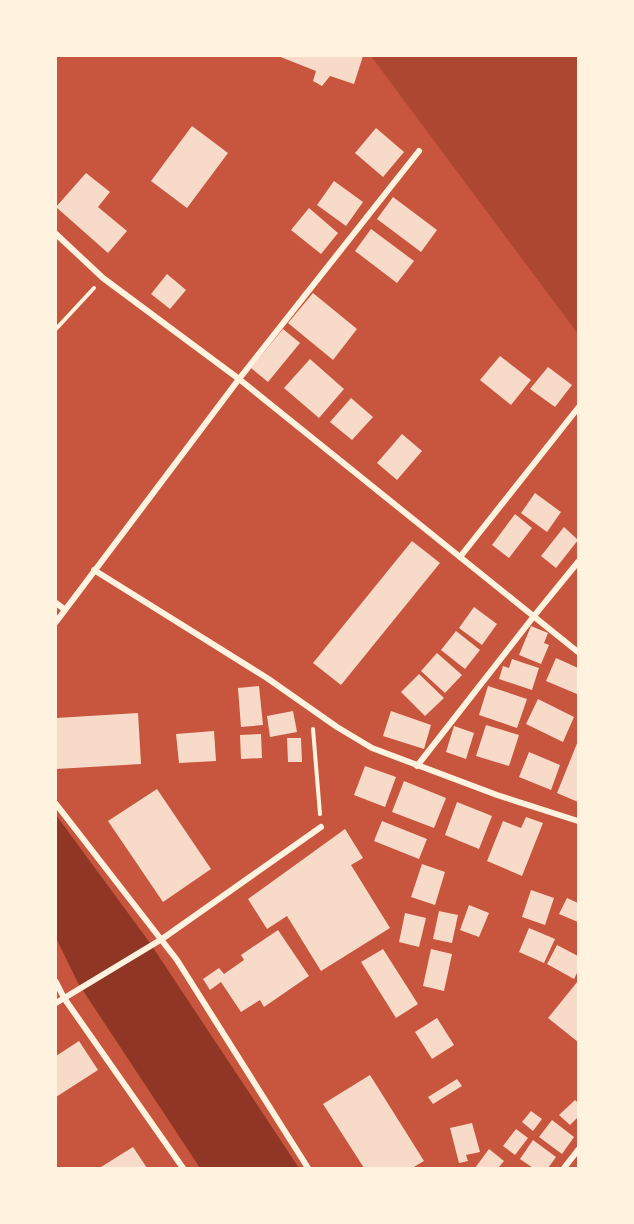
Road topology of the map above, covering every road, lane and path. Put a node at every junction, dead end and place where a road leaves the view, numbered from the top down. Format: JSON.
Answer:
{"nodes":[{"id":1,"x":419,"y":152,"type":"dead end"},
{"id":2,"x":56,"y":234,"type":"edge"},
{"id":3,"x":103,"y":278,"type":"junction"},
{"id":4,"x":56,"y":329,"type":"edge"},
{"id":5,"x":238,"y":379,"type":"junction"},
{"id":6,"x":579,"y":408,"type":"edge"},
{"id":7,"x":460,"y":556,"type":"junction"},
{"id":8,"x":579,"y":562,"type":"edge"},
{"id":9,"x":94,"y":570,"type":"junction"},
{"id":10,"x":56,"y":603,"type":"edge"},
{"id":11,"x":64,"y":609,"type":"junction"},
{"id":12,"x":534,"y":616,"type":"junction"},
{"id":13,"x":56,"y":622,"type":"edge"},
{"id":14,"x":579,"y":652,"type":"edge"},
{"id":15,"x":312,"y":709,"type":"junction"},
{"id":16,"x":417,"y":766,"type":"junction"},
{"id":17,"x":56,"y":804,"type":"edge"},
{"id":18,"x":579,"y":821,"type":"edge"},
{"id":19,"x":321,"y":827,"type":"joint"},
{"id":20,"x":160,"y":940,"type":"junction"},
{"id":21,"x":56,"y":982,"type":"edge"},
{"id":22,"x":64,"y":998,"type":"junction"},
{"id":23,"x":56,"y":1004,"type":"edge"},
{"id":24,"x":579,"y":1150,"type":"edge"},
{"id":25,"x":183,"y":1168,"type":"edge"},
{"id":26,"x":308,"y":1168,"type":"edge"},
{"id":27,"x":564,"y":1168,"type":"edge"}],
"edges":[{"from":1,"to":5,"type":"street"},
{"from":2,"to":3,"type":"street"},
{"from":3,"to":4,"type":"path"},
{"from":3,"to":5,"type":"street"},
{"from":5,"to":7,"type":"street"},
{"from":5,"to":9,"type":"street"},
{"from":6,"to":7,"type":"street"},
{"from":7,"to":12,"type":"street"},
{"from":8,"to":12,"type":"street"},
{"from":9,"to":11,"type":"street"},
{"from":9,"to":15,"type":"street"},
{"from":10,"to":11,"type":"street"},
{"from":11,"to":13,"type":"street"},
{"from":12,"to":14,"type":"street"},
{"from":12,"to":16,"type":"street"},
{"from":15,"to":16,"type":"street"},
{"from":15,"to":19,"type":"path"},
{"from":16,"to":18,"type":"street"},
{"from":17,"to":20,"type":"street"},
{"from":19,"to":20,"type":"street"},
{"from":20,"to":22,"type":"street"},
{"from":20,"to":26,"type":"street"},
{"from":21,"to":22,"type":"street"},
{"from":22,"to":23,"type":"street"},
{"from":22,"to":25,"type":"street"},
{"from":24,"to":27,"type":"street"}]}
